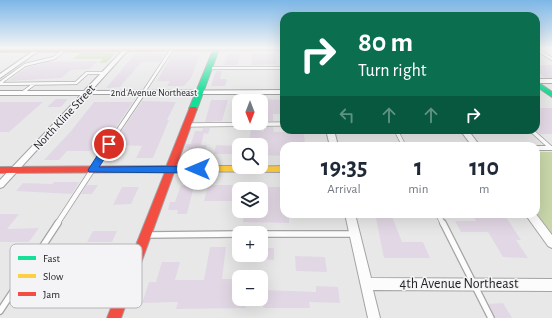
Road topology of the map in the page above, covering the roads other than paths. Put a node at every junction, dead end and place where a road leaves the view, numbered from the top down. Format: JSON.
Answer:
{"nodes":[{"id":1,"x":19,"y":63,"type":"edge"},
{"id":2,"x":34,"y":63,"type":"edge"},
{"id":3,"x":115,"y":63,"type":"edge"},
{"id":4,"x":163,"y":63,"type":"edge"},
{"id":5,"x":210,"y":63,"type":"edge"},
{"id":6,"x":16,"y":65,"type":"junction"},
{"id":7,"x":25,"y":65,"type":"junction"},
{"id":8,"x":208,"y":68,"type":"junction"},
{"id":9,"x":280,"y":68,"type":"edge"},
{"id":10,"x":105,"y":73,"type":"junction"},
{"id":11,"x":0,"y":76,"type":"edge"},
{"id":12,"x":552,"y":81,"type":"edge"},
{"id":13,"x":540,"y":82,"type":"edge"},
{"id":14,"x":0,"y":83,"type":"edge"},
{"id":15,"x":34,"y":84,"type":"junction"},
{"id":16,"x":540,"y":85,"type":"edge"},
{"id":17,"x":280,"y":92,"type":"edge"},
{"id":18,"x":0,"y":93,"type":"edge"},
{"id":19,"x":22,"y":93,"type":"junction"},
{"id":20,"x":86,"y":93,"type":"junction"},
{"id":21,"x":143,"y":93,"type":"junction"},
{"id":22,"x":199,"y":93,"type":"junction"},
{"id":23,"x":552,"y":95,"type":"edge"},
{"id":24,"x":280,"y":124,"type":"edge"},
{"id":25,"x":187,"y":125,"type":"junction"},
{"id":26,"x":535,"y":134,"type":"edge"},
{"id":27,"x":540,"y":148,"type":"edge"},
{"id":28,"x":551,"y":148,"type":"edge"},
{"id":29,"x":170,"y":169,"type":"junction"},
{"id":30,"x":280,"y":169,"type":"edge"},
{"id":31,"x":0,"y":170,"type":"edge"},
{"id":32,"x":15,"y":170,"type":"junction"},
{"id":33,"x":92,"y":170,"type":"junction"},
{"id":34,"x":0,"y":185,"type":"edge"},
{"id":35,"x":351,"y":218,"type":"edge"},
{"id":36,"x":440,"y":218,"type":"edge"},
{"id":37,"x":533,"y":218,"type":"edge"},
{"id":38,"x":232,"y":234,"type":"edge"},
{"id":39,"x":268,"y":234,"type":"edge"},
{"id":40,"x":354,"y":234,"type":"junction"},
{"id":41,"x":145,"y":235,"type":"junction"},
{"id":42,"x":552,"y":243,"type":"edge"},
{"id":43,"x":44,"y":244,"type":"edge"},
{"id":44,"x":142,"y":244,"type":"edge"},
{"id":45,"x":366,"y":284,"type":"junction"},
{"id":46,"x":474,"y":284,"type":"junction"},
{"id":47,"x":552,"y":285,"type":"edge"},
{"id":48,"x":10,"y":296,"type":"edge"},
{"id":49,"x":118,"y":308,"type":"edge"},
{"id":50,"x":0,"y":311,"type":"edge"},
{"id":51,"x":114,"y":318,"type":"edge"},
{"id":52,"x":374,"y":318,"type":"edge"},
{"id":53,"x":491,"y":318,"type":"edge"}],
"edges":[{"from":1,"to":6,"type":"street"},
{"from":2,"to":7,"type":"lane"},
{"from":3,"to":10,"type":"street","name":"North Kline Street"},
{"from":4,"to":21,"type":"lane"},
{"from":5,"to":8,"type":"street"},
{"from":6,"to":7,"type":"lane"},
{"from":6,"to":11,"type":"street"},
{"from":7,"to":14,"type":"lane"},
{"from":8,"to":9,"type":"lane"},
{"from":8,"to":22,"type":"street"},
{"from":10,"to":15,"type":"lane"},
{"from":10,"to":20,"type":"street","name":"North Kline Street"},
{"from":12,"to":13,"type":"street"},
{"from":14,"to":15,"type":"lane"},
{"from":15,"to":19,"type":"lane"},
{"from":16,"to":23,"type":"street"},
{"from":17,"to":22,"type":"street","name":"2nd Avenue Northeast"},
{"from":18,"to":19,"type":"street","name":"2nd Avenue Northeast"},
{"from":19,"to":20,"type":"street","name":"2nd Avenue Northeast"},
{"from":20,"to":21,"type":"street","name":"2nd Avenue Northeast"},
{"from":20,"to":32,"type":"street","name":"North Kline Street"},
{"from":21,"to":22,"type":"street","name":"2nd Avenue Northeast"},
{"from":21,"to":33,"type":"lane"},
{"from":22,"to":25,"type":"street"},
{"from":24,"to":25,"type":"lane"},
{"from":25,"to":29,"type":"street"},
{"from":26,"to":28,"type":"lane"},
{"from":27,"to":28,"type":"street"},
{"from":29,"to":30,"type":"street"},
{"from":29,"to":33,"type":"street"},
{"from":29,"to":41,"type":"street"},
{"from":31,"to":32,"type":"street"},
{"from":32,"to":33,"type":"street"},
{"from":32,"to":34,"type":"street","name":"North Kline Street"},
{"from":33,"to":43,"type":"lane"},
{"from":35,"to":40,"type":"street"},
{"from":36,"to":46,"type":"lane"},
{"from":37,"to":42,"type":"street"},
{"from":38,"to":41,"type":"lane"},
{"from":39,"to":40,"type":"lane"},
{"from":40,"to":45,"type":"street"},
{"from":41,"to":44,"type":"street"},
{"from":45,"to":46,"type":"street","name":"4th Avenue Northeast"},
{"from":45,"to":52,"type":"street"},
{"from":46,"to":47,"type":"street","name":"4th Avenue Northeast"},
{"from":46,"to":53,"type":"lane"},
{"from":48,"to":50,"type":"lane"},
{"from":49,"to":51,"type":"street"}]}
